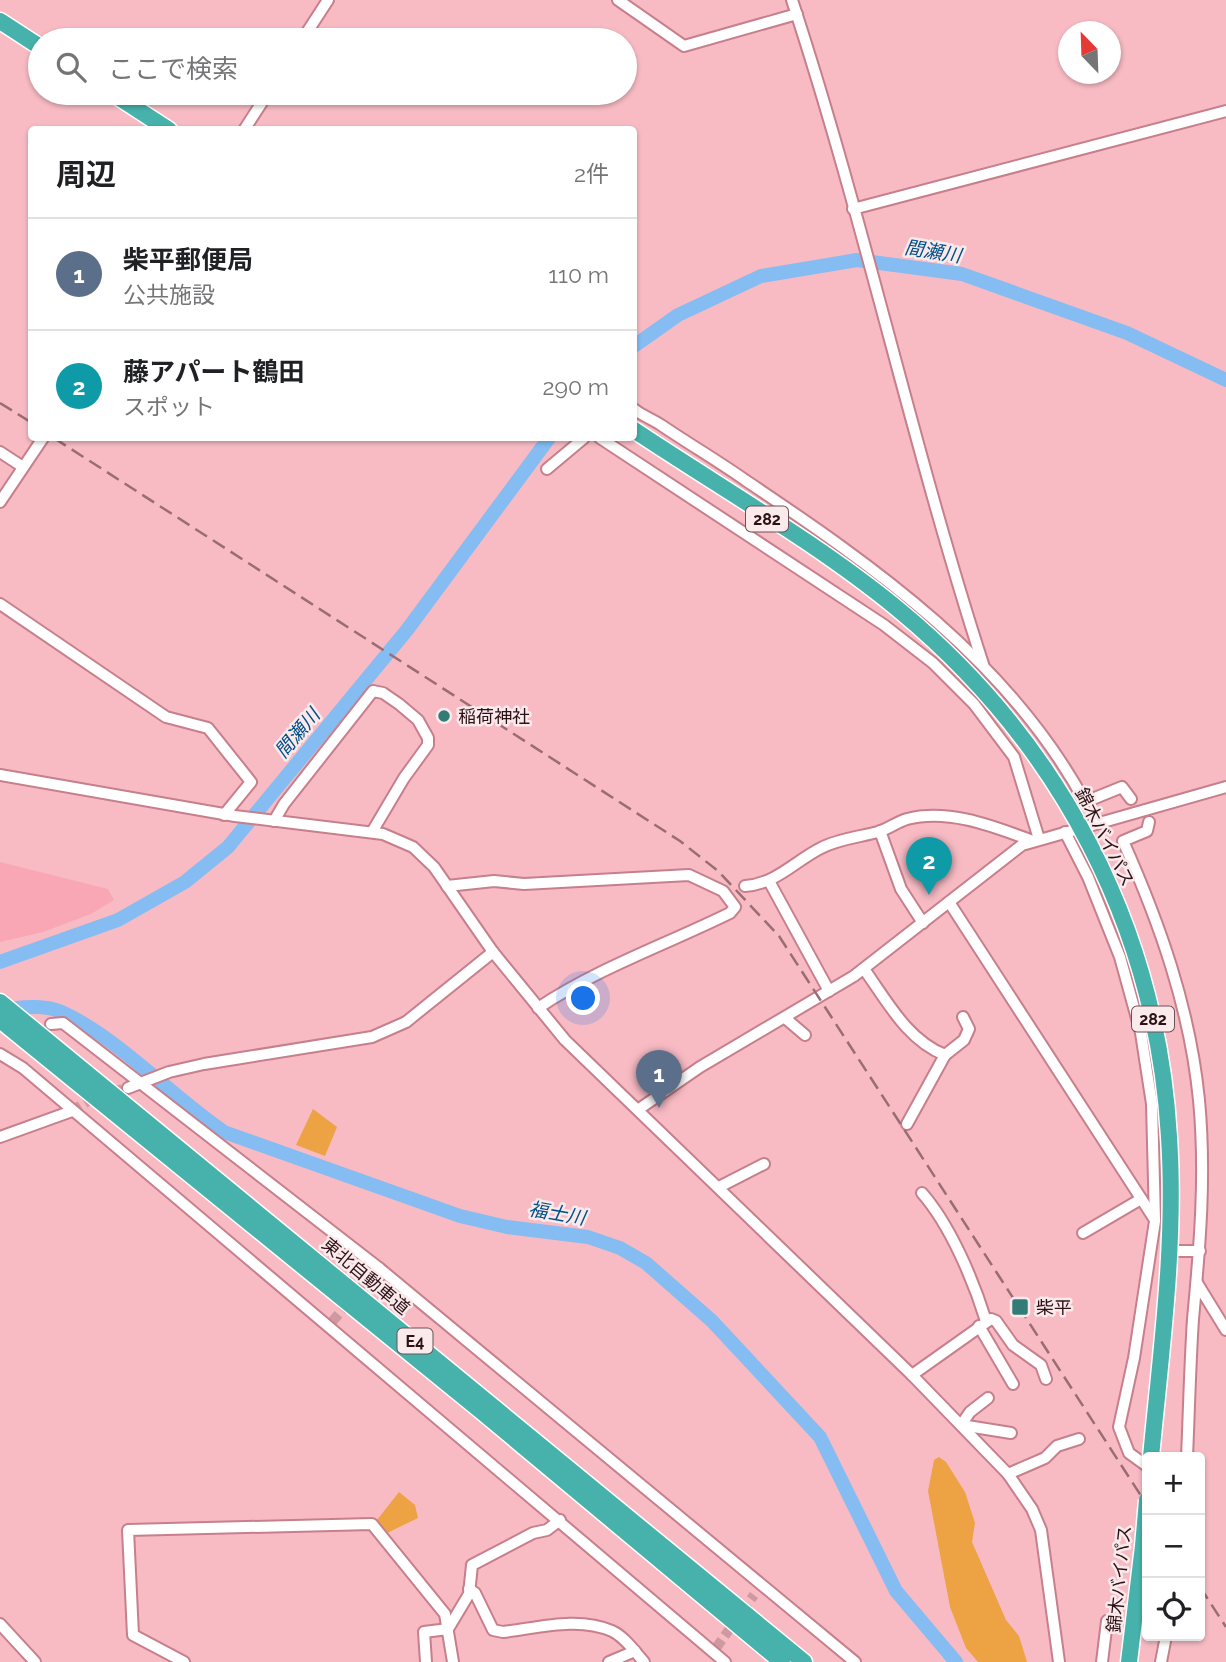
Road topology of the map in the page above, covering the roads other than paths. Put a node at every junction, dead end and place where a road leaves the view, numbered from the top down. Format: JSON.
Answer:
{"nodes":[{"id":1,"x":328,"y":0,"type":"edge"},
{"id":2,"x":618,"y":0,"type":"edge"},
{"id":3,"x":792,"y":0,"type":"edge"},
{"id":4,"x":797,"y":13,"type":"junction"},
{"id":5,"x":0,"y":21,"type":"edge"},
{"id":6,"x":310,"y":28,"type":"edge"},
{"id":7,"x":28,"y":39,"type":"edge"},
{"id":8,"x":130,"y":105,"type":"edge"},
{"id":9,"x":260,"y":105,"type":"edge"},
{"id":10,"x":1226,"y":111,"type":"edge"},
{"id":11,"x":163,"y":126,"type":"edge"},
{"id":12,"x":247,"y":126,"type":"edge"},
{"id":13,"x":853,"y":209,"type":"junction"},
{"id":14,"x":637,"y":411,"type":"edge"},
{"id":15,"x":637,"y":432,"type":"edge"},
{"id":16,"x":41,"y":441,"type":"edge"},
{"id":17,"x":580,"y":441,"type":"edge"},
{"id":18,"x":605,"y":441,"type":"edge"},
{"id":19,"x":0,"y":452,"type":"edge"},
{"id":20,"x":23,"y":467,"type":"junction"},
{"id":21,"x":547,"y":469,"type":"dead end"},
{"id":22,"x":0,"y":502,"type":"edge"},
{"id":23,"x":0,"y":604,"type":"edge"},
{"id":24,"x":983,"y":664,"type":"junction"},
{"id":25,"x":0,"y":775,"type":"edge"},
{"id":26,"x":1226,"y":787,"type":"edge"},
{"id":27,"x":1131,"y":799,"type":"dead end"},
{"id":28,"x":230,"y":815,"type":"junction"},
{"id":29,"x":271,"y":821,"type":"junction"},
{"id":30,"x":1149,"y":822,"type":"dead end"},
{"id":31,"x":1072,"y":830,"type":"junction"},
{"id":32,"x":880,"y":831,"type":"junction"},
{"id":33,"x":372,"y":832,"type":"junction"},
{"id":34,"x":1036,"y":840,"type":"junction"},
{"id":35,"x":769,"y":881,"type":"junction"},
{"id":36,"x":447,"y":886,"type":"junction"},
{"id":37,"x":745,"y":886,"type":"dead end"},
{"id":38,"x":949,"y":902,"type":"junction"},
{"id":39,"x":923,"y":923,"type":"junction"},
{"id":40,"x":493,"y":952,"type":"junction"},
{"id":41,"x":864,"y":969,"type":"junction"},
{"id":42,"x":829,"y":991,"type":"junction"},
{"id":43,"x":0,"y":1002,"type":"edge"},
{"id":44,"x":538,"y":1009,"type":"junction"},
{"id":45,"x":963,"y":1017,"type":"dead end"},
{"id":46,"x":785,"y":1018,"type":"junction"},
{"id":47,"x":3,"y":1023,"type":"edge"},
{"id":48,"x":51,"y":1024,"type":"dead end"},
{"id":49,"x":805,"y":1035,"type":"dead end"},
{"id":50,"x":0,"y":1054,"type":"edge"},
{"id":51,"x":945,"y":1055,"type":"junction"},
{"id":52,"x":141,"y":1082,"type":"junction"},
{"id":53,"x":128,"y":1088,"type":"tunnel mouth"},
{"id":54,"x":639,"y":1109,"type":"junction"},
{"id":55,"x":72,"y":1111,"type":"junction"},
{"id":56,"x":907,"y":1124,"type":"dead end"},
{"id":57,"x":0,"y":1137,"type":"edge"},
{"id":58,"x":764,"y":1164,"type":"dead end"},
{"id":59,"x":719,"y":1188,"type":"junction"},
{"id":60,"x":922,"y":1193,"type":"dead end"},
{"id":61,"x":1142,"y":1199,"type":"junction"},
{"id":62,"x":1162,"y":1223,"type":"junction"},
{"id":63,"x":1083,"y":1233,"type":"dead end"},
{"id":64,"x":1169,"y":1251,"type":"junction"},
{"id":65,"x":1200,"y":1251,"type":"junction"},
{"id":66,"x":379,"y":1268,"type":"junction"},
{"id":67,"x":367,"y":1280,"type":"tunnel mouth"},
{"id":68,"x":1197,"y":1283,"type":"junction"},
{"id":69,"x":983,"y":1323,"type":"junction"},
{"id":70,"x":1226,"y":1329,"type":"edge"},
{"id":71,"x":912,"y":1375,"type":"junction"},
{"id":72,"x":1046,"y":1379,"type":"dead end"},
{"id":73,"x":1013,"y":1384,"type":"dead end"},
{"id":74,"x":988,"y":1398,"type":"dead end"},
{"id":75,"x":961,"y":1426,"type":"junction"},
{"id":76,"x":1011,"y":1433,"type":"dead end"},
{"id":77,"x":1080,"y":1439,"type":"dead end"},
{"id":78,"x":1151,"y":1452,"type":"edge"},
{"id":79,"x":1187,"y":1452,"type":"edge"},
{"id":80,"x":1142,"y":1457,"type":"edge"},
{"id":81,"x":1008,"y":1474,"type":"junction"},
{"id":82,"x":1146,"y":1515,"type":"edge"},
{"id":83,"x":560,"y":1520,"type":"junction"},
{"id":84,"x":760,"y":1583,"type":"junction"},
{"id":85,"x":469,"y":1588,"type":"junction"},
{"id":86,"x":754,"y":1595,"type":"tunnel mouth"},
{"id":87,"x":1112,"y":1622,"type":"dead end"},
{"id":88,"x":0,"y":1624,"type":"edge"},
{"id":89,"x":448,"y":1629,"type":"junction"},
{"id":90,"x":1165,"y":1641,"type":"edge"},
{"id":91,"x":635,"y":1651,"type":"junction"},
{"id":92,"x":713,"y":1654,"type":"edge"},
{"id":93,"x":35,"y":1662,"type":"edge"},
{"id":94,"x":184,"y":1662,"type":"edge"},
{"id":95,"x":426,"y":1662,"type":"edge"},
{"id":96,"x":453,"y":1662,"type":"edge"},
{"id":97,"x":609,"y":1662,"type":"edge"},
{"id":98,"x":644,"y":1662,"type":"edge"},
{"id":99,"x":725,"y":1662,"type":"edge"},
{"id":100,"x":782,"y":1662,"type":"edge"},
{"id":101,"x":804,"y":1662,"type":"edge"},
{"id":102,"x":855,"y":1662,"type":"edge"},
{"id":103,"x":1059,"y":1662,"type":"edge"},
{"id":104,"x":1102,"y":1662,"type":"edge"},
{"id":105,"x":1129,"y":1662,"type":"edge"},
{"id":106,"x":1161,"y":1662,"type":"edge"}],
"edges":[{"from":1,"to":6,"type":"street"},
{"from":2,"to":4,"type":"street"},
{"from":3,"to":4,"type":"street"},
{"from":4,"to":13,"type":"street"},
{"from":5,"to":7,"type":"highway"},
{"from":8,"to":11,"type":"highway"},
{"from":9,"to":12,"type":"street"},
{"from":10,"to":13,"type":"street"},
{"from":13,"to":24,"type":"street"},
{"from":14,"to":24,"type":"street"},
{"from":15,"to":31,"type":"highway","name":"錦木バイパス","number":"282"},
{"from":16,"to":20,"type":"street"},
{"from":17,"to":21,"type":"street"},
{"from":18,"to":34,"type":"street"},
{"from":19,"to":20,"type":"street"},
{"from":20,"to":22,"type":"street"},
{"from":23,"to":28,"type":"street"},
{"from":24,"to":27,"type":"street"},
{"from":25,"to":28,"type":"street"},
{"from":26,"to":31,"type":"street"},
{"from":28,"to":29,"type":"street"},
{"from":29,"to":33,"type":"street"},
{"from":29,"to":33,"type":"street"},
{"from":30,"to":65,"type":"street"},
{"from":31,"to":34,"type":"street"},
{"from":31,"to":62,"type":"highway","name":"錦木バイパス","number":"282"},
{"from":32,"to":34,"type":"street"},
{"from":32,"to":35,"type":"street"},
{"from":32,"to":39,"type":"street"},
{"from":33,"to":36,"type":"street"},
{"from":34,"to":38,"type":"street"},
{"from":35,"to":37,"type":"street"},
{"from":35,"to":42,"type":"street"},
{"from":36,"to":40,"type":"street"},
{"from":36,"to":44,"type":"street"},
{"from":38,"to":39,"type":"street"},
{"from":38,"to":61,"type":"street"},
{"from":39,"to":41,"type":"street"},
{"from":40,"to":44,"type":"street"},
{"from":40,"to":52,"type":"street"},
{"from":41,"to":42,"type":"street"},
{"from":41,"to":51,"type":"street"},
{"from":42,"to":46,"type":"street"},
{"from":43,"to":101,"type":"highway","name":"東北自動車道","number":"E4"},
{"from":44,"to":54,"type":"street"},
{"from":45,"to":51,"type":"street"},
{"from":46,"to":49,"type":"street"},
{"from":46,"to":54,"type":"street"},
{"from":47,"to":100,"type":"highway","name":"東北自動車道","number":"E4"},
{"from":48,"to":52,"type":"street"},
{"from":50,"to":55,"type":"street"},
{"from":51,"to":56,"type":"street"},
{"from":52,"to":53,"type":"street"},
{"from":52,"to":66,"type":"street"},
{"from":54,"to":59,"type":"street"},
{"from":55,"to":57,"type":"street"},
{"from":55,"to":83,"type":"street"},
{"from":58,"to":59,"type":"street"},
{"from":59,"to":71,"type":"street"},
{"from":60,"to":69,"type":"street"},
{"from":61,"to":62,"type":"street"},
{"from":61,"to":63,"type":"street"},
{"from":62,"to":64,"type":"highway","name":"錦木バイパス","number":"282"},
{"from":62,"to":80,"type":"street"},
{"from":64,"to":65,"type":"street"},
{"from":64,"to":78,"type":"highway","name":"錦木バイパス","number":"282"},
{"from":65,"to":68,"type":"street"},
{"from":66,"to":67,"type":"street"},
{"from":66,"to":84,"type":"street"},
{"from":68,"to":70,"type":"street"},
{"from":68,"to":79,"type":"street"},
{"from":69,"to":71,"type":"street"},
{"from":69,"to":72,"type":"street"},
{"from":69,"to":73,"type":"street"},
{"from":71,"to":75,"type":"street"},
{"from":74,"to":75,"type":"street"},
{"from":75,"to":76,"type":"street"},
{"from":75,"to":81,"type":"street"},
{"from":77,"to":81,"type":"street"},
{"from":81,"to":103,"type":"street"},
{"from":82,"to":105,"type":"highway","name":"錦木バイパス","bridge":true},
{"from":83,"to":85,"type":"street"},
{"from":83,"to":92,"type":"street"},
{"from":84,"to":86,"type":"street"},
{"from":84,"to":102,"type":"street"},
{"from":85,"to":89,"type":"street"},
{"from":85,"to":91,"type":"street"},
{"from":87,"to":104,"type":"street"},
{"from":88,"to":93,"type":"street"},
{"from":89,"to":94,"type":"street"},
{"from":89,"to":95,"type":"street"},
{"from":89,"to":96,"type":"street"},
{"from":90,"to":106,"type":"street"},
{"from":91,"to":97,"type":"street"},
{"from":91,"to":98,"type":"street"},
{"from":92,"to":99,"type":"street"}]}
